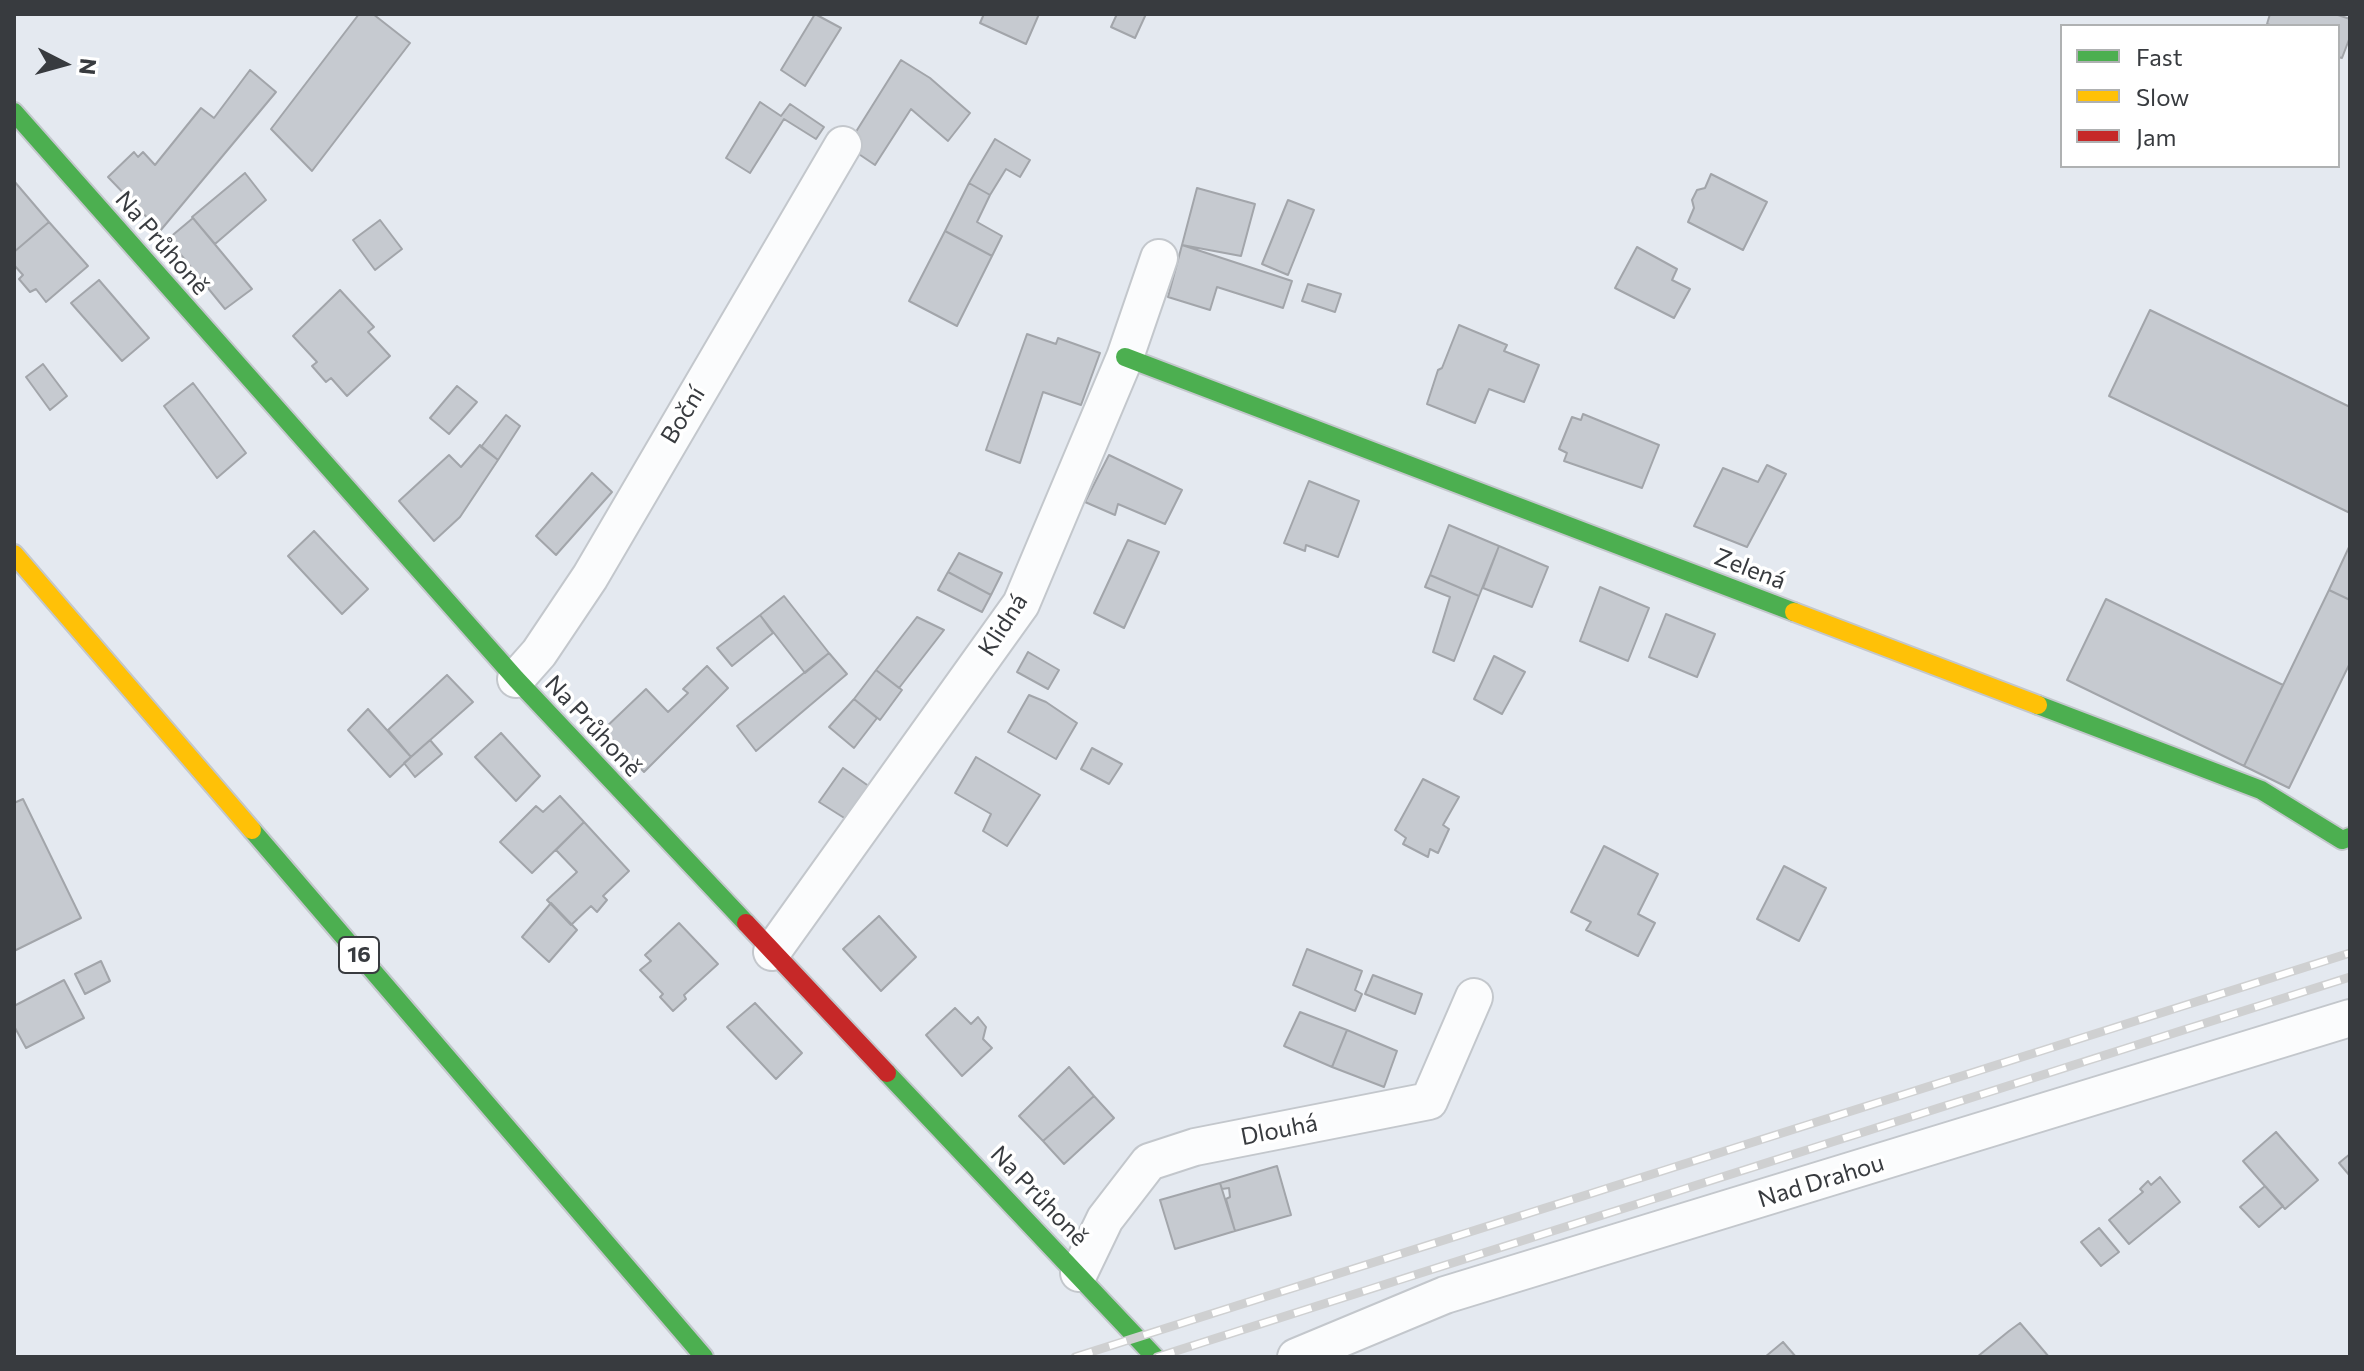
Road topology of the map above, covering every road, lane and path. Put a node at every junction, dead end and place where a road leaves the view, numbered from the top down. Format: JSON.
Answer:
{"nodes":[{"id":1,"x":14,"y":112,"type":"edge"},
{"id":2,"x":843,"y":145,"type":"dead end"},
{"id":3,"x":1159,"y":258,"type":"dead end"},
{"id":4,"x":1125,"y":357,"type":"junction"},
{"id":5,"x":14,"y":554,"type":"edge"},
{"id":6,"x":516,"y":679,"type":"junction"},
{"id":7,"x":2350,"y":837,"type":"edge"},
{"id":8,"x":772,"y":952,"type":"junction"},
{"id":9,"x":1474,"y":997,"type":"dead end"},
{"id":10,"x":2350,"y":1018,"type":"edge"},
{"id":11,"x":1079,"y":1273,"type":"junction"},
{"id":12,"x":704,"y":1357,"type":"edge"},
{"id":13,"x":1155,"y":1357,"type":"edge"},
{"id":14,"x":1296,"y":1357,"type":"edge"}],
"edges":[{"from":1,"to":6,"type":"street","name":"Na Průhoně"},
{"from":2,"to":6,"type":"street","name":"Boční"},
{"from":3,"to":4,"type":"street","name":"Klidná"},
{"from":4,"to":7,"type":"street","name":"Zelená"},
{"from":4,"to":8,"type":"street","name":"Klidná"},
{"from":5,"to":12,"type":"street","number":"16"},
{"from":6,"to":8,"type":"street","name":"Na Průhoně"},
{"from":8,"to":11,"type":"street","name":"Na Průhoně"},
{"from":9,"to":11,"type":"street","name":"Dlouhá"},
{"from":10,"to":14,"type":"street","name":"Nad Drahou"},
{"from":11,"to":13,"type":"street","name":"Na Průhoně"}]}
